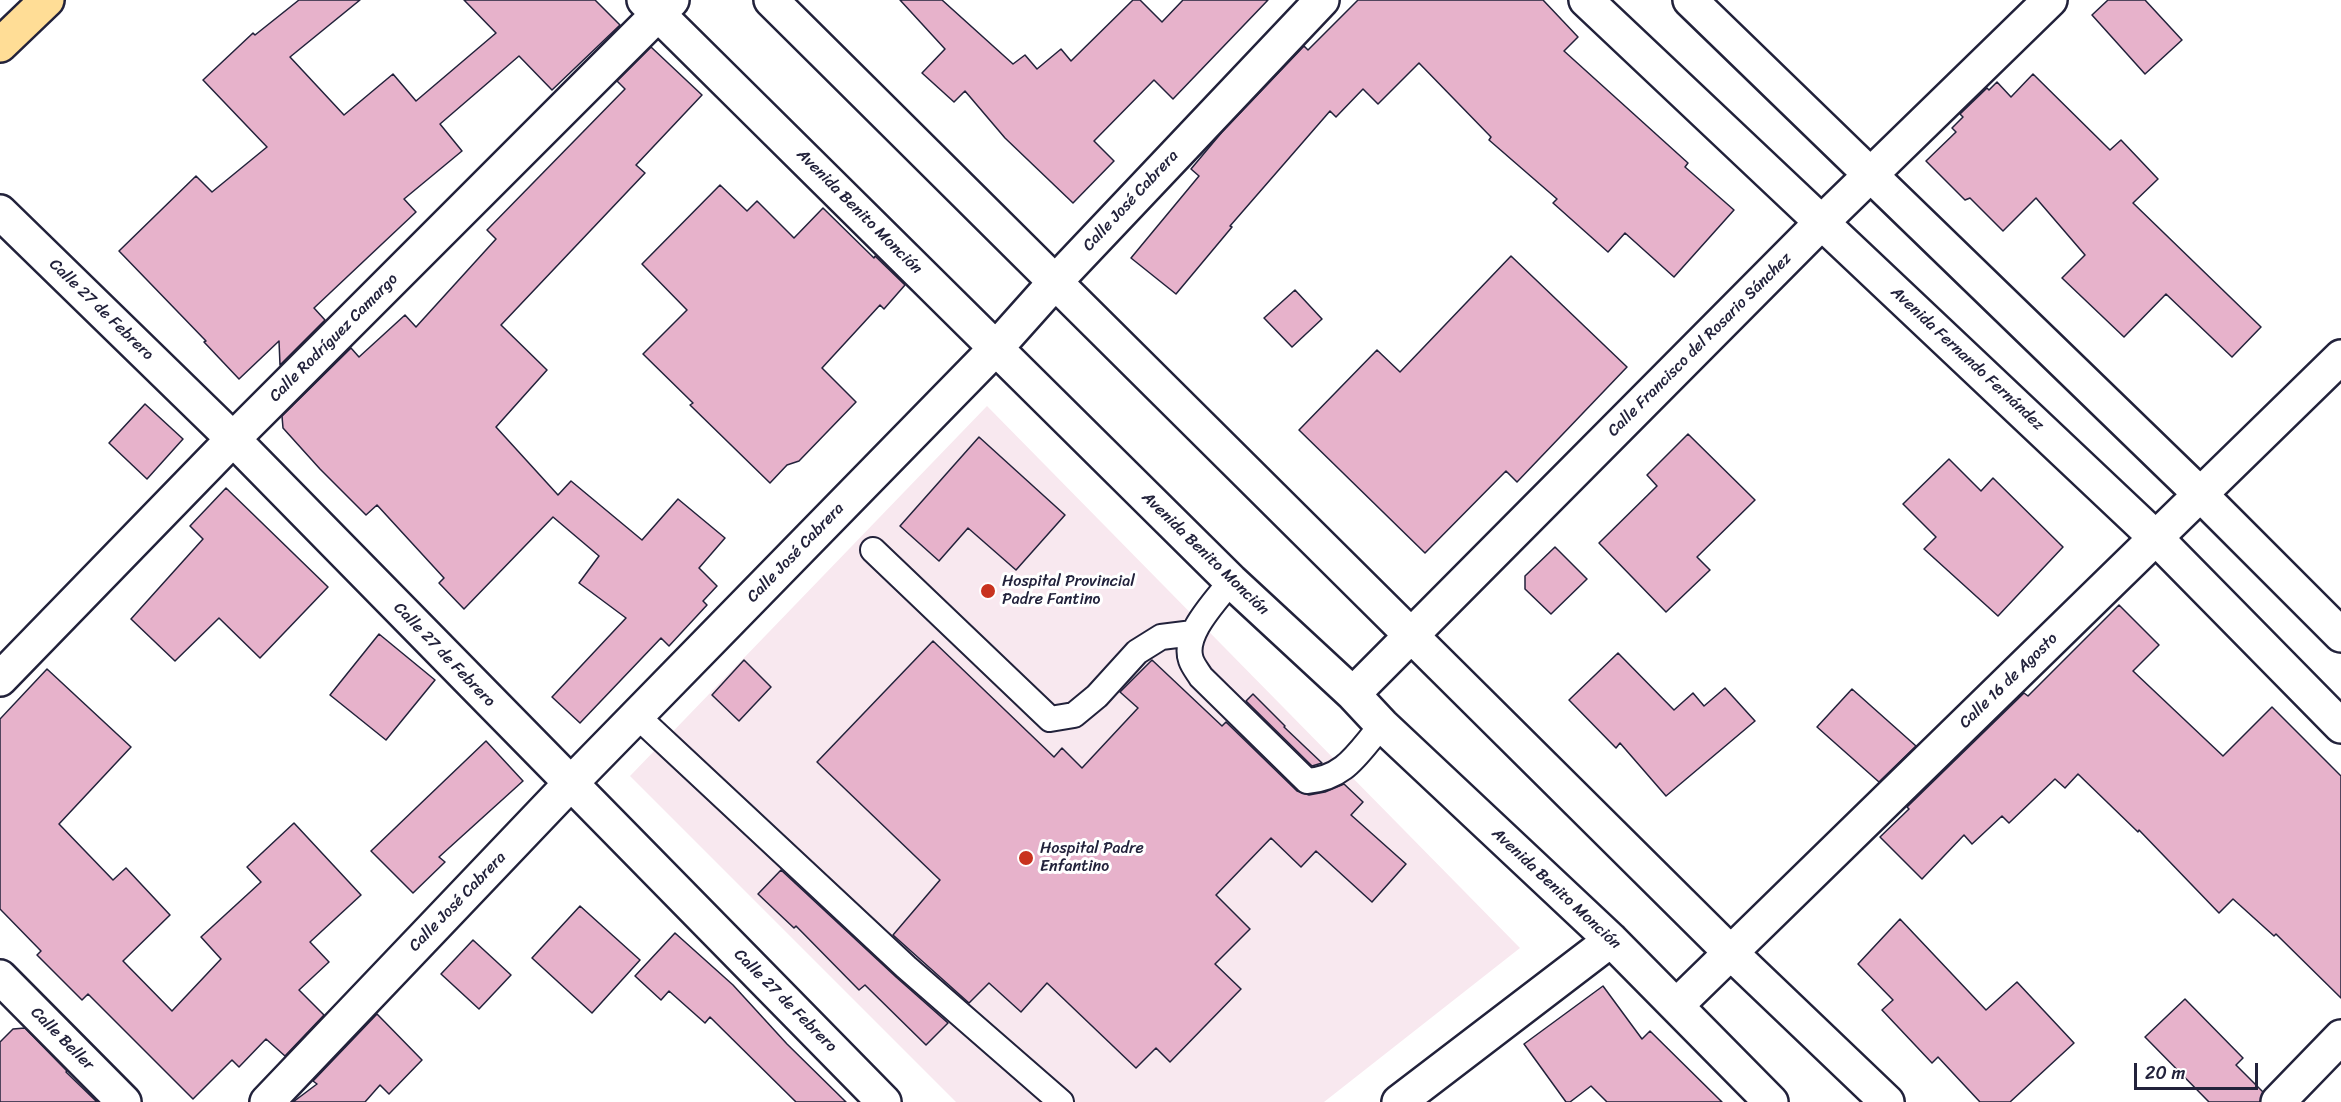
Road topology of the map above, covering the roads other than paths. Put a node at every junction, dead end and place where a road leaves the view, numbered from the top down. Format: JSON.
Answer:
{"nodes":[{"id":1,"x":47,"y":0,"type":"edge"},
{"id":2,"x":771,"y":0,"type":"edge"},
{"id":3,"x":1322,"y":0,"type":"edge"},
{"id":4,"x":1586,"y":0,"type":"edge"},
{"id":5,"x":1690,"y":0,"type":"edge"},
{"id":6,"x":2050,"y":0,"type":"edge"},
{"id":7,"x":658,"y":5,"type":"edge"},
{"id":8,"x":0,"y":45,"type":"edge"},
{"id":9,"x":1870,"y":175,"type":"junction"},
{"id":10,"x":0,"y":212,"type":"edge"},
{"id":11,"x":1822,"y":222,"type":"junction"},
{"id":12,"x":1056,"y":281,"type":"junction"},
{"id":13,"x":997,"y":347,"type":"junction"},
{"id":14,"x":2341,"y":357,"type":"edge"},
{"id":15,"x":233,"y":438,"type":"junction"},
{"id":16,"x":2200,"y":494,"type":"junction"},
{"id":17,"x":2156,"y":538,"type":"junction"},
{"id":18,"x":873,"y":550,"type":"dead end"},
{"id":19,"x":1232,"y":582,"type":"junction"},
{"id":20,"x":1193,"y":633,"type":"junction"},
{"id":21,"x":2341,"y":634,"type":"edge"},
{"id":22,"x":1412,"y":636,"type":"junction"},
{"id":23,"x":0,"y":679,"type":"edge"},
{"id":24,"x":1353,"y":694,"type":"junction"},
{"id":25,"x":637,"y":716,"type":"junction"},
{"id":26,"x":1382,"y":725,"type":"junction"},
{"id":27,"x":2341,"y":726,"type":"edge"},
{"id":28,"x":570,"y":784,"type":"junction"},
{"id":29,"x":1611,"y":940,"type":"junction"},
{"id":30,"x":1730,"y":952,"type":"junction"},
{"id":31,"x":0,"y":976,"type":"edge"},
{"id":32,"x":1677,"y":1005,"type":"junction"},
{"id":33,"x":2341,"y":1037,"type":"edge"},
{"id":34,"x":124,"y":1102,"type":"edge"},
{"id":35,"x":267,"y":1102,"type":"edge"},
{"id":36,"x":884,"y":1102,"type":"edge"},
{"id":37,"x":1061,"y":1102,"type":"edge"},
{"id":38,"x":1399,"y":1102,"type":"edge"},
{"id":39,"x":1771,"y":1102,"type":"edge"},
{"id":40,"x":1887,"y":1102,"type":"edge"},
{"id":41,"x":2278,"y":1102,"type":"edge"}],
"edges":[{"from":1,"to":8,"type":"main road"},
{"from":2,"to":12,"type":"street"},
{"from":3,"to":12,"type":"street","name":"Calle José Cabrera"},
{"from":4,"to":11,"type":"street","name":"Avenida Fernando Fernández"},
{"from":5,"to":9,"type":"street"},
{"from":6,"to":9,"type":"street","name":"Calle Francisco del Rosario Sánchez"},
{"from":7,"to":13,"type":"street","name":"Avenida Benito Monción"},
{"from":7,"to":15,"type":"street","name":"Calle Rodríguez Camargo"},
{"from":9,"to":11,"type":"street","name":"Calle Francisco del Rosario Sánchez"},
{"from":9,"to":16,"type":"street"},
{"from":10,"to":15,"type":"street","name":"Calle 27 de Febrero"},
{"from":11,"to":17,"type":"street","name":"Avenida Fernando Fernández"},
{"from":11,"to":22,"type":"street","name":"Calle Francisco del Rosario Sánchez"},
{"from":12,"to":13,"type":"street","name":"Calle José Cabrera"},
{"from":12,"to":22,"type":"street"},
{"from":13,"to":19,"type":"street","name":"Avenida Benito Monción"},
{"from":13,"to":25,"type":"street","name":"Calle José Cabrera"},
{"from":14,"to":16,"type":"street","name":"Calle 16 de Agosto"},
{"from":15,"to":23,"type":"street","name":"Calle Rodríguez Camargo"},
{"from":15,"to":28,"type":"street","name":"Calle 27 de Febrero"},
{"from":16,"to":17,"type":"street","name":"Calle 16 de Agosto"},
{"from":16,"to":21,"type":"street"},
{"from":17,"to":27,"type":"street","name":"Avenida Fernando Fernández"},
{"from":17,"to":30,"type":"street","name":"Calle 16 de Agosto"},
{"from":18,"to":20,"type":"lane"},
{"from":19,"to":20,"type":"lane"},
{"from":19,"to":24,"type":"street","name":"Avenida Benito Monción"},
{"from":20,"to":26,"type":"lane"},
{"from":22,"to":24,"type":"street","name":"Calle Francisco del Rosario Sánchez"},
{"from":22,"to":30,"type":"street"},
{"from":24,"to":26,"type":"street","name":"Avenida Benito Monción"},
{"from":25,"to":28,"type":"street","name":"Calle José Cabrera"},
{"from":25,"to":37,"type":"lane"},
{"from":26,"to":29,"type":"street","name":"Avenida Benito Monción"},
{"from":28,"to":35,"type":"street","name":"Calle José Cabrera"},
{"from":28,"to":36,"type":"street","name":"Calle 27 de Febrero"},
{"from":29,"to":32,"type":"street","name":"Avenida Benito Monción"},
{"from":29,"to":38,"type":"street"},
{"from":30,"to":32,"type":"street","name":"Calle 16 de Agosto"},
{"from":30,"to":40,"type":"street"},
{"from":31,"to":34,"type":"street","name":"Calle Beller"},
{"from":32,"to":39,"type":"street","name":"Avenida Benito Monción"},
{"from":33,"to":41,"type":"street"}]}
